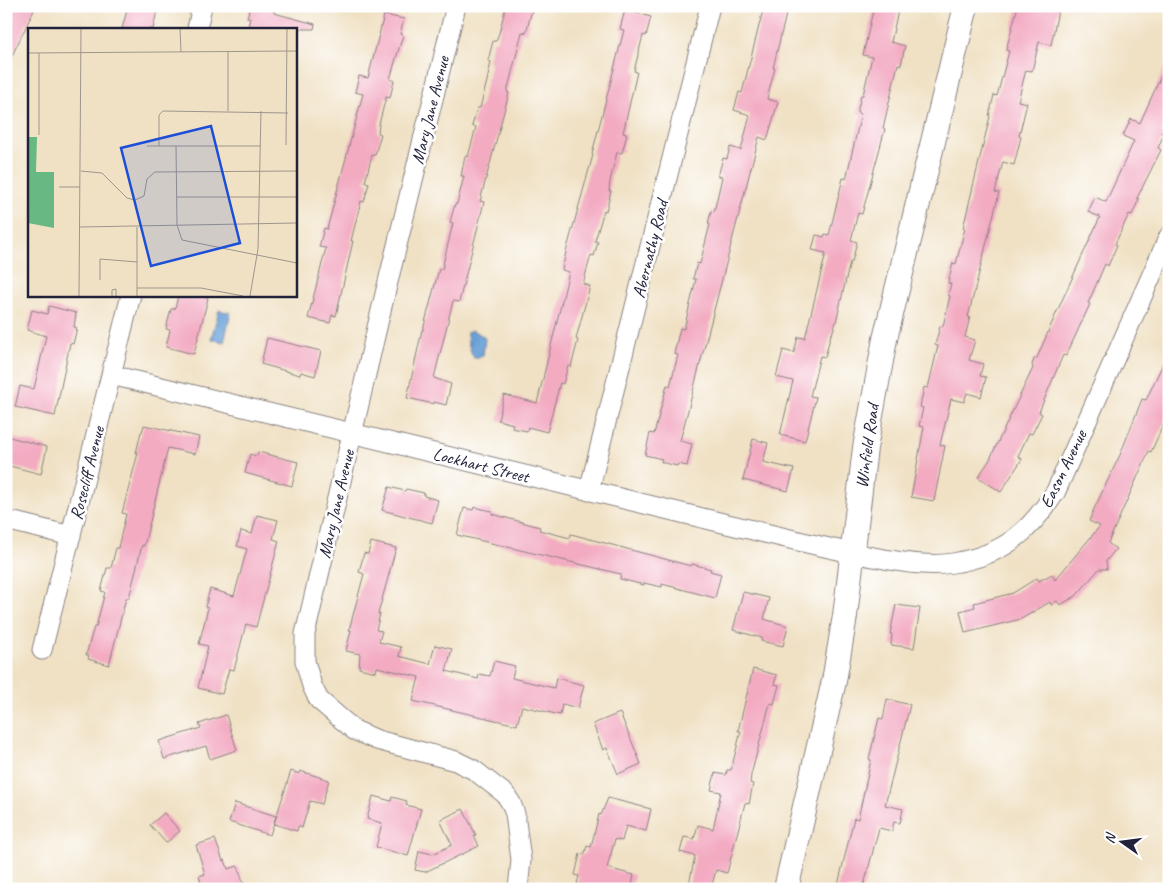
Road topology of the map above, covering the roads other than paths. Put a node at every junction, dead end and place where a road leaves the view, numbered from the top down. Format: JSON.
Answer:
{"nodes":[{"id":1,"x":202,"y":6,"type":"edge"},
{"id":2,"x":456,"y":6,"type":"edge"},
{"id":3,"x":710,"y":6,"type":"edge"},
{"id":4,"x":966,"y":6,"type":"edge"},
{"id":5,"x":197,"y":28,"type":"edge"},
{"id":6,"x":1169,"y":236,"type":"edge"},
{"id":7,"x":131,"y":296,"type":"edge"},
{"id":8,"x":111,"y":375,"type":"junction"},
{"id":9,"x":352,"y":432,"type":"junction"},
{"id":10,"x":590,"y":491,"type":"junction"},
{"id":11,"x":6,"y":520,"type":"edge"},
{"id":12,"x":71,"y":536,"type":"junction"},
{"id":13,"x":852,"y":553,"type":"junction"},
{"id":14,"x":42,"y":650,"type":"dead end"},
{"id":15,"x":518,"y":889,"type":"edge"},
{"id":16,"x":786,"y":889,"type":"edge"}],
"edges":[{"from":1,"to":5,"type":"street"},
{"from":2,"to":9,"type":"street","name":"Mary Jane Avenue"},
{"from":3,"to":10,"type":"street","name":"Abernathy Road"},
{"from":4,"to":13,"type":"street","name":"Winfield Road"},
{"from":6,"to":13,"type":"street","name":"Eason Avenue"},
{"from":7,"to":8,"type":"street","name":"Rosecliff Avenue"},
{"from":8,"to":9,"type":"street","name":"Lockhart Street"},
{"from":8,"to":12,"type":"street","name":"Rosecliff Avenue"},
{"from":9,"to":10,"type":"street","name":"Lockhart Street"},
{"from":9,"to":15,"type":"street","name":"Mary Jane Avenue"},
{"from":10,"to":13,"type":"street","name":"Lockhart Street"},
{"from":11,"to":12,"type":"street"},
{"from":12,"to":14,"type":"street","name":"Rosecliff Avenue"},
{"from":13,"to":16,"type":"street","name":"Winfield Road"}]}
